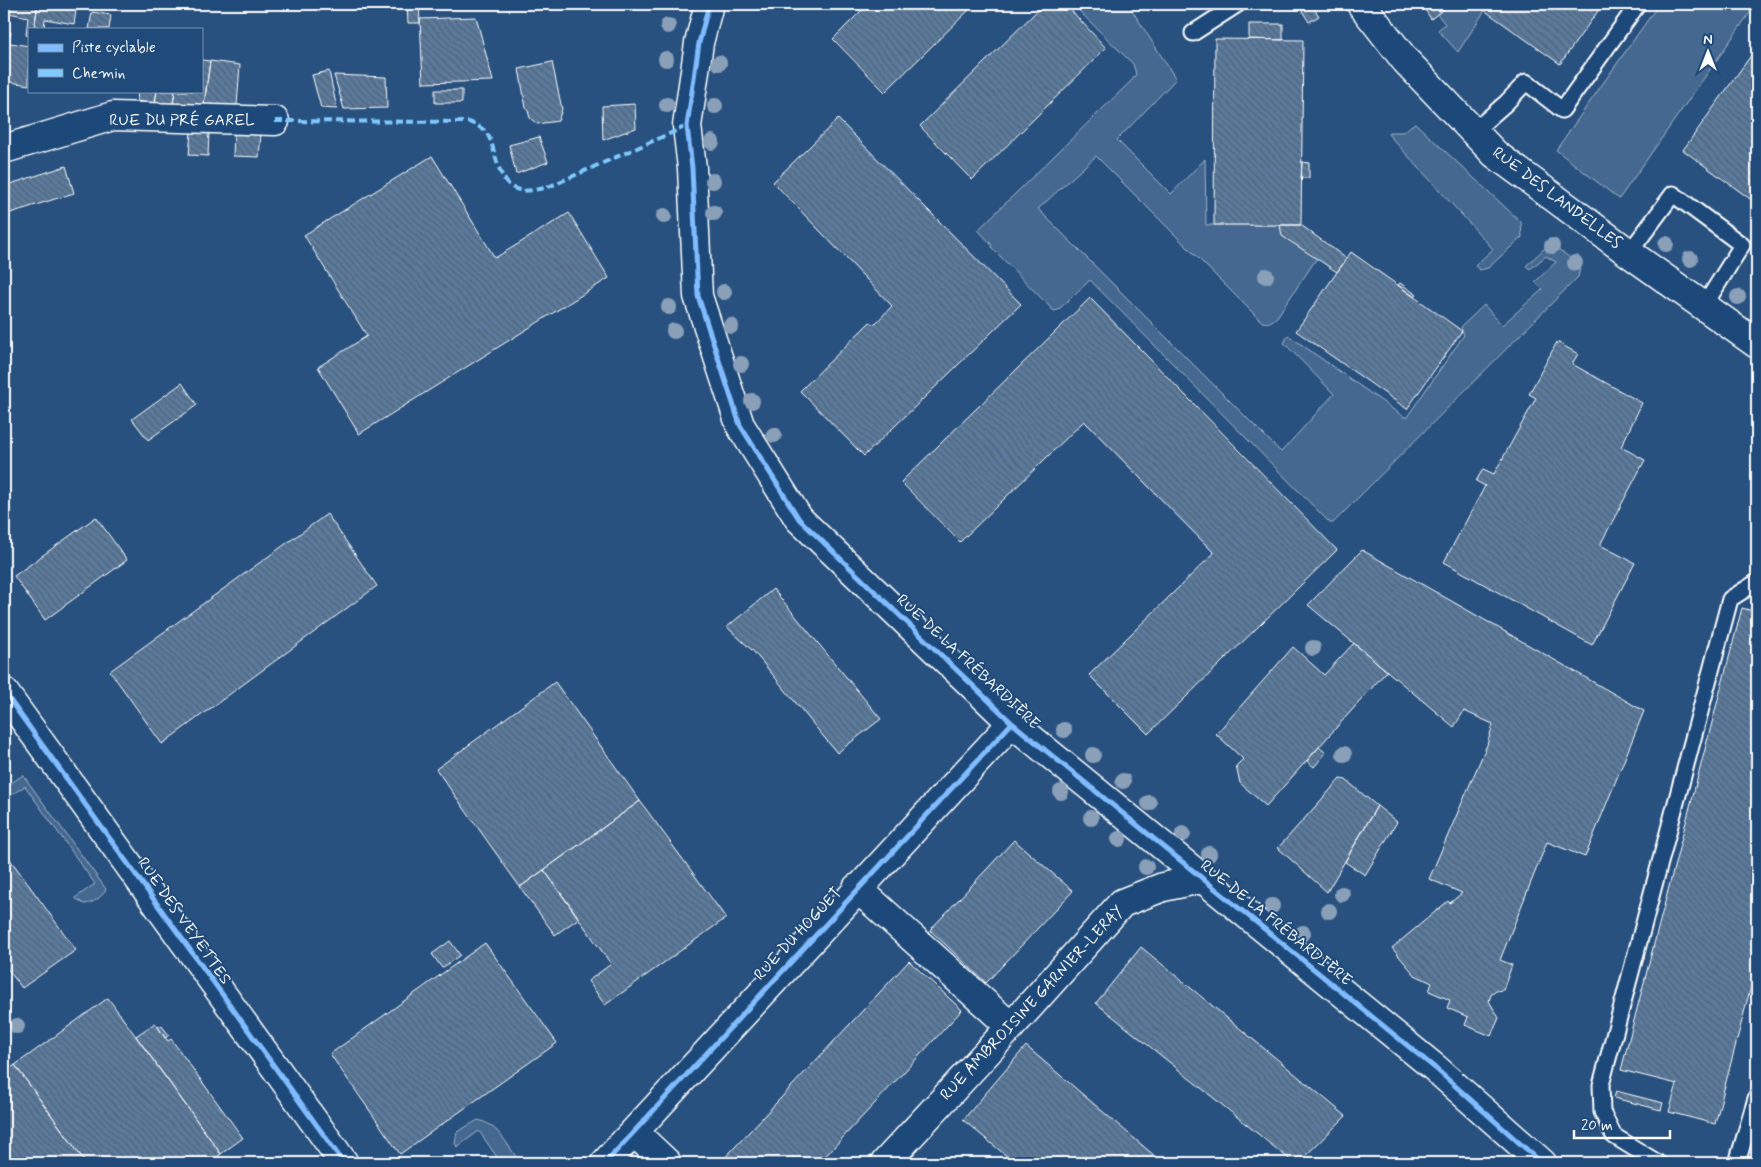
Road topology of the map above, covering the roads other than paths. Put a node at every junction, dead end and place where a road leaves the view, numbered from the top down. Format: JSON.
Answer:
{"nodes":[{"id":1,"x":709,"y":4,"type":"edge"},
{"id":2,"x":1238,"y":4,"type":"edge"},
{"id":3,"x":1361,"y":4,"type":"edge"},
{"id":4,"x":1638,"y":4,"type":"edge"},
{"id":5,"x":1193,"y":33,"type":"dead end"},
{"id":6,"x":275,"y":121,"type":"dead end"},
{"id":7,"x":1474,"y":131,"type":"junction"},
{"id":8,"x":4,"y":149,"type":"edge"},
{"id":9,"x":1629,"y":253,"type":"junction"},
{"id":10,"x":1704,"y":306,"type":"junction"},
{"id":11,"x":1757,"y":344,"type":"edge"},
{"id":12,"x":1757,"y":582,"type":"edge"},
{"id":13,"x":4,"y":692,"type":"edge"},
{"id":14,"x":1012,"y":723,"type":"junction"},
{"id":15,"x":1201,"y":879,"type":"junction"},
{"id":16,"x":857,"y":888,"type":"junction"},
{"id":17,"x":1010,"y":1026,"type":"junction"},
{"id":18,"x":1757,"y":1095,"type":"edge"},
{"id":19,"x":634,"y":1132,"type":"junction"},
{"id":20,"x":344,"y":1163,"type":"edge"},
{"id":21,"x":605,"y":1163,"type":"edge"},
{"id":22,"x":667,"y":1163,"type":"edge"},
{"id":23,"x":886,"y":1163,"type":"edge"},
{"id":24,"x":1542,"y":1163,"type":"edge"},
{"id":25,"x":1658,"y":1163,"type":"edge"},
{"id":26,"x":1737,"y":1163,"type":"edge"}],
"edges":[{"from":1,"to":14,"type":"street","name":"RUE DE LA FRÉBARDIÈRE"},
{"from":2,"to":5,"type":"lane"},
{"from":3,"to":7,"type":"street","name":"RUE DES LANDELLES"},
{"from":4,"to":7,"type":"lane"},
{"from":6,"to":8,"type":"street","name":"RUE DU PRÉ GAREL"},
{"from":7,"to":9,"type":"street","name":"RUE DES LANDELLES"},
{"from":9,"to":10,"type":"street","name":"RUE DES LANDELLES"},
{"from":9,"to":10,"type":"lane"},
{"from":10,"to":11,"type":"street","name":"RUE DES LANDELLES"},
{"from":12,"to":25,"type":"lane"},
{"from":13,"to":20,"type":"street","name":"RUE DES VEYETTES"},
{"from":14,"to":15,"type":"street","name":"RUE DE LA FRÉBARDIÈRE"},
{"from":14,"to":16,"type":"street","name":"RUE DU HOGUET"},
{"from":15,"to":17,"type":"street","name":"RUE AMBROISINE GARNIER-LERAY"},
{"from":15,"to":24,"type":"street","name":"RUE DE LA FRÉBARDIÈRE"},
{"from":16,"to":17,"type":"street"},
{"from":16,"to":19,"type":"street","name":"RUE DU HOGUET"},
{"from":17,"to":23,"type":"street","name":"RUE AMBROISINE GARNIER-LERAY"},
{"from":18,"to":26,"type":"lane"},
{"from":19,"to":21,"type":"street","name":"RUE DU HOGUET"},
{"from":19,"to":22,"type":"street"}]}
